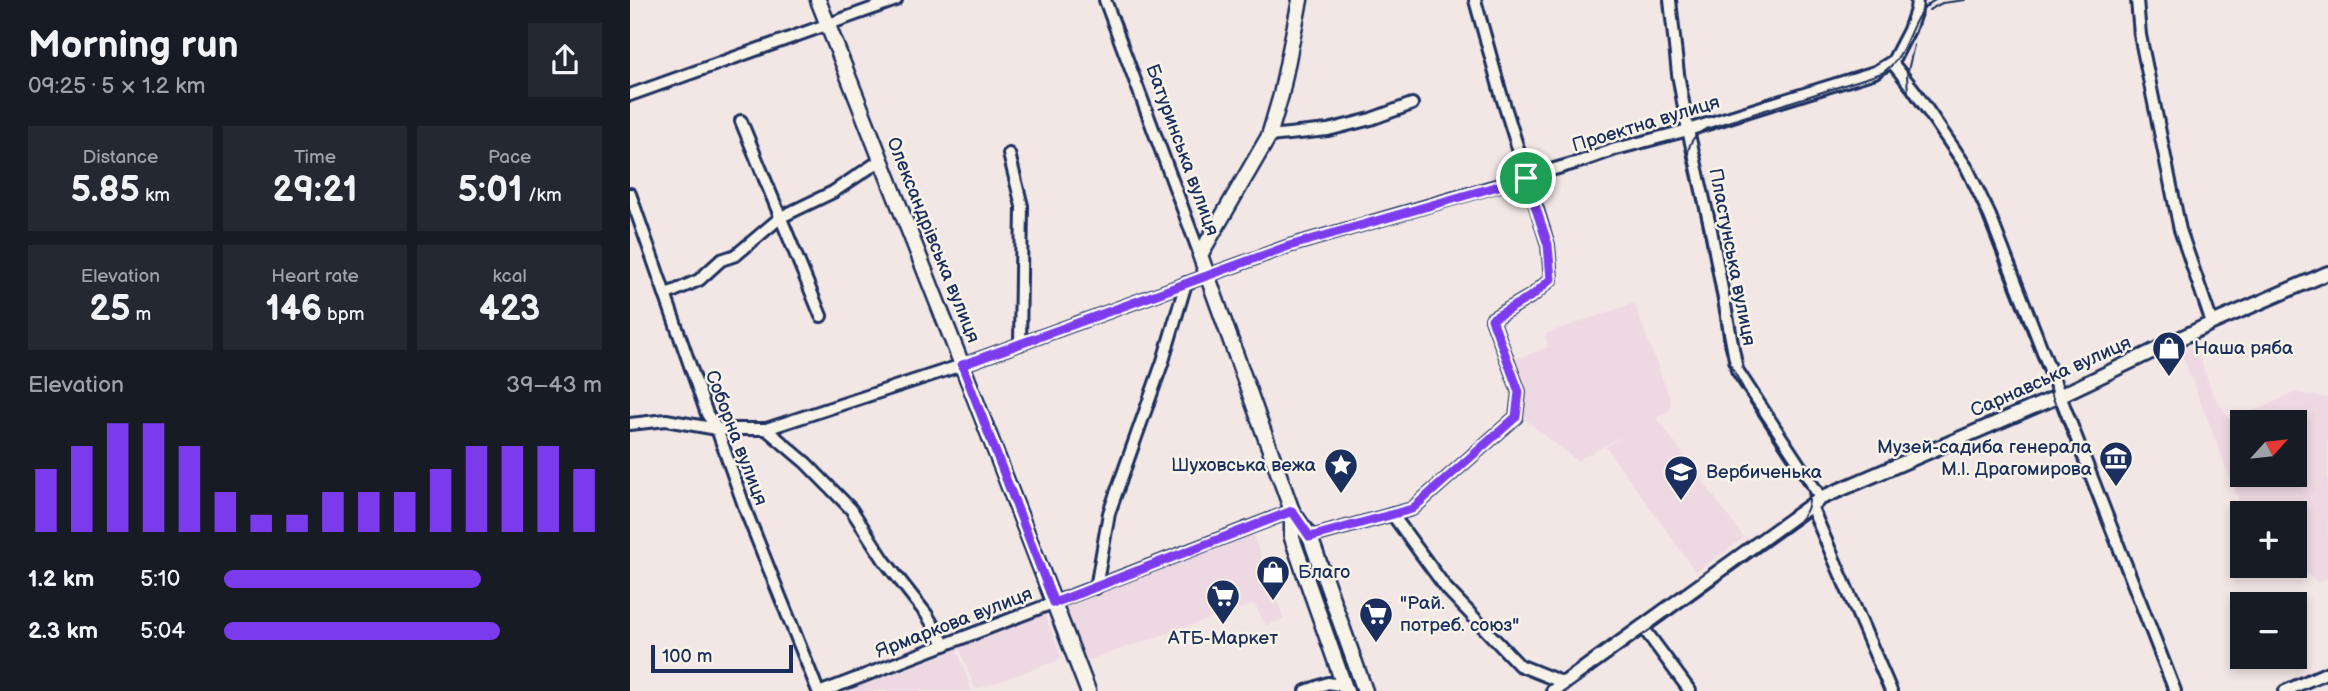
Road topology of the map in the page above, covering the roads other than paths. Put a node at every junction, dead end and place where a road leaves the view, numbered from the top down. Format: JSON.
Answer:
{"nodes":[{"id":1,"x":818,"y":0,"type":"edge"},
{"id":2,"x":896,"y":0,"type":"edge"},
{"id":3,"x":1105,"y":0,"type":"edge"},
{"id":4,"x":1300,"y":0,"type":"edge"},
{"id":5,"x":1475,"y":0,"type":"edge"},
{"id":6,"x":1670,"y":0,"type":"edge"},
{"id":7,"x":2137,"y":0,"type":"edge"},
{"id":8,"x":1918,"y":1,"type":"edge"},
{"id":9,"x":828,"y":26,"type":"junction"},
{"id":10,"x":1893,"y":61,"type":"junction"},
{"id":11,"x":630,"y":95,"type":"edge"},
{"id":12,"x":1412,"y":104,"type":"dead end"},
{"id":13,"x":741,"y":121,"type":"dead end"},
{"id":14,"x":1688,"y":130,"type":"junction"},
{"id":15,"x":1269,"y":136,"type":"junction"},
{"id":16,"x":1009,"y":154,"type":"dead end"},
{"id":17,"x":881,"y":160,"type":"junction"},
{"id":18,"x":1526,"y":178,"type":"junction"},
{"id":19,"x":630,"y":194,"type":"edge"},
{"id":20,"x":781,"y":217,"type":"junction"},
{"id":21,"x":1200,"y":255,"type":"junction"},
{"id":22,"x":2328,"y":273,"type":"edge"},
{"id":23,"x":1207,"y":276,"type":"junction"},
{"id":24,"x":1186,"y":283,"type":"junction"},
{"id":25,"x":665,"y":295,"type":"junction"},
{"id":26,"x":821,"y":316,"type":"dead end"},
{"id":27,"x":2212,"y":323,"type":"junction"},
{"id":28,"x":1020,"y":344,"type":"junction"},
{"id":29,"x":962,"y":365,"type":"junction"},
{"id":30,"x":2059,"y":396,"type":"junction"},
{"id":31,"x":630,"y":424,"type":"edge"},
{"id":32,"x":717,"y":429,"type":"junction"},
{"id":33,"x":766,"y":429,"type":"junction"},
{"id":34,"x":1816,"y":502,"type":"junction"},
{"id":35,"x":1292,"y":511,"type":"junction"},
{"id":36,"x":1392,"y":514,"type":"junction"},
{"id":37,"x":1310,"y":537,"type":"junction"},
{"id":38,"x":1096,"y":588,"type":"junction"},
{"id":39,"x":1054,"y":603,"type":"junction"},
{"id":40,"x":1642,"y":626,"type":"junction"},
{"id":41,"x":945,"y":645,"type":"junction"},
{"id":42,"x":2328,"y":672,"type":"edge"},
{"id":43,"x":1558,"y":687,"type":"edge"},
{"id":44,"x":1346,"y":689,"type":"edge"},
{"id":45,"x":818,"y":691,"type":"edge"},
{"id":46,"x":824,"y":691,"type":"edge"},
{"id":47,"x":1088,"y":691,"type":"edge"},
{"id":48,"x":1306,"y":691,"type":"edge"},
{"id":49,"x":1365,"y":691,"type":"edge"},
{"id":50,"x":1690,"y":691,"type":"edge"},
{"id":51,"x":1891,"y":691,"type":"edge"},
{"id":52,"x":2175,"y":691,"type":"edge"},
{"id":53,"x":2285,"y":691,"type":"edge"}],
"edges":[{"from":1,"to":9,"type":"main road","name":"Олександрівська вулиця"},
{"from":2,"to":9,"type":"street"},
{"from":3,"to":21,"type":"street","name":"Батуринська вулиця"},
{"from":4,"to":15,"type":"main road"},
{"from":5,"to":18,"type":"street"},
{"from":6,"to":14,"type":"street","name":"Пластунська вулиця"},
{"from":7,"to":27,"type":"street"},
{"from":8,"to":10,"type":"street"},
{"from":9,"to":11,"type":"street"},
{"from":9,"to":17,"type":"main road","name":"Олександрівська вулиця"},
{"from":10,"to":14,"type":"street","name":"Проектна вулиця"},
{"from":10,"to":30,"type":"street"},
{"from":12,"to":15,"type":"street"},
{"from":13,"to":20,"type":"street"},
{"from":14,"to":18,"type":"street","name":"Проектна вулиця"},
{"from":14,"to":34,"type":"street","name":"Пластунська вулиця"},
{"from":15,"to":21,"type":"main road"},
{"from":16,"to":28,"type":"street"},
{"from":17,"to":20,"type":"street"},
{"from":17,"to":29,"type":"main road","name":"Олександрівська вулиця"},
{"from":18,"to":23,"type":"street","name":"Проектна вулиця"},
{"from":18,"to":36,"type":"street"},
{"from":19,"to":25,"type":"street","name":"Соборна вулиця"},
{"from":20,"to":25,"type":"street"},
{"from":20,"to":26,"type":"street"},
{"from":21,"to":23,"type":"main road","name":"Батуринська вулиця"},
{"from":22,"to":27,"type":"street","name":"Сарнавська вулиця"},
{"from":23,"to":24,"type":"street","name":"Проектна вулиця"},
{"from":23,"to":35,"type":"main road","name":"Батуринська вулиця"},
{"from":24,"to":28,"type":"street","name":"Проектна вулиця"},
{"from":24,"to":38,"type":"street"},
{"from":25,"to":32,"type":"street","name":"Соборна вулиця"},
{"from":27,"to":30,"type":"street","name":"Сарнавська вулиця"},
{"from":28,"to":29,"type":"street","name":"Проектна вулиця"},
{"from":29,"to":33,"type":"street","name":"Проектна вулиця"},
{"from":29,"to":39,"type":"main road","name":"Олександрівська вулиця"},
{"from":30,"to":34,"type":"street","name":"Сарнавська вулиця"},
{"from":30,"to":52,"type":"street"},
{"from":31,"to":32,"type":"street","name":"Проектна вулиця"},
{"from":32,"to":33,"type":"street","name":"Проектна вулиця"},
{"from":32,"to":45,"type":"street","name":"Соборна вулиця"},
{"from":33,"to":41,"type":"street"},
{"from":34,"to":40,"type":"street","name":"Сарнавська вулиця"},
{"from":34,"to":51,"type":"street","name":"Пластунська вулиця"},
{"from":35,"to":37,"type":"main road"},
{"from":35,"to":38,"type":"street","name":"Ярмаркова вулиця"},
{"from":35,"to":44,"type":"main road"},
{"from":36,"to":37,"type":"street"},
{"from":36,"to":43,"type":"street"},
{"from":37,"to":49,"type":"main road"},
{"from":38,"to":39,"type":"street","name":"Ярмаркова вулиця"},
{"from":39,"to":41,"type":"street","name":"Ярмаркова вулиця"},
{"from":39,"to":47,"type":"main road","name":"Олександрівська вулиця"},
{"from":40,"to":43,"type":"street","name":"Сарнавська вулиця"},
{"from":40,"to":50,"type":"street"},
{"from":41,"to":46,"type":"street","name":"Ярмаркова вулиця"},
{"from":42,"to":53,"type":"street"},
{"from":44,"to":48,"type":"street"}]}
